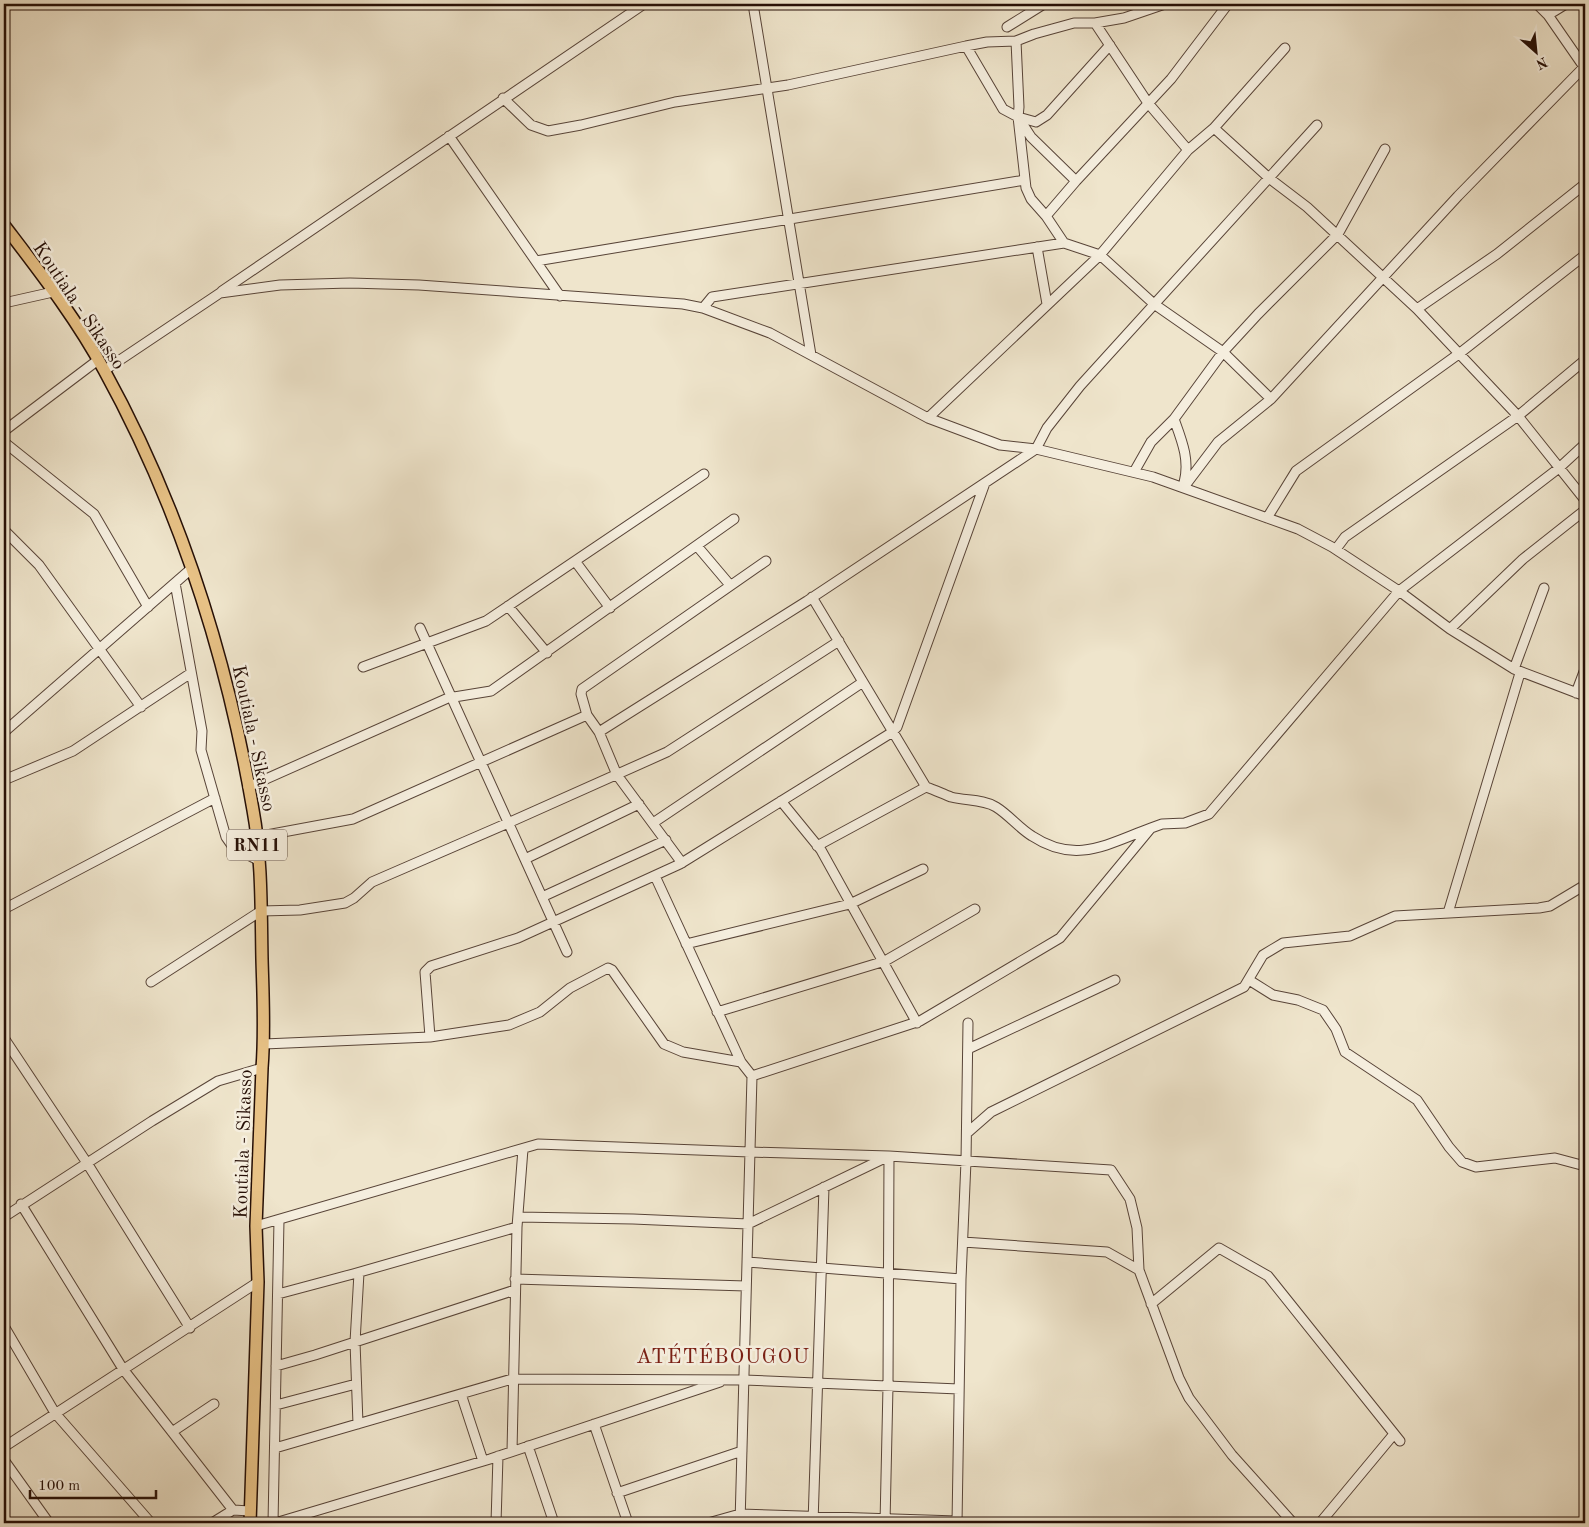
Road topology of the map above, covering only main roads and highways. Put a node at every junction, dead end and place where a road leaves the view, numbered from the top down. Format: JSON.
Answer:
{"nodes":[{"id":1,"x":4,"y":225,"type":"edge"},
{"id":2,"x":250,"y":1523,"type":"edge"}],
"edges":[{"from":1,"to":2,"type":"main road","name":"Koutiala - Sikasso","number":"RN11"}]}
